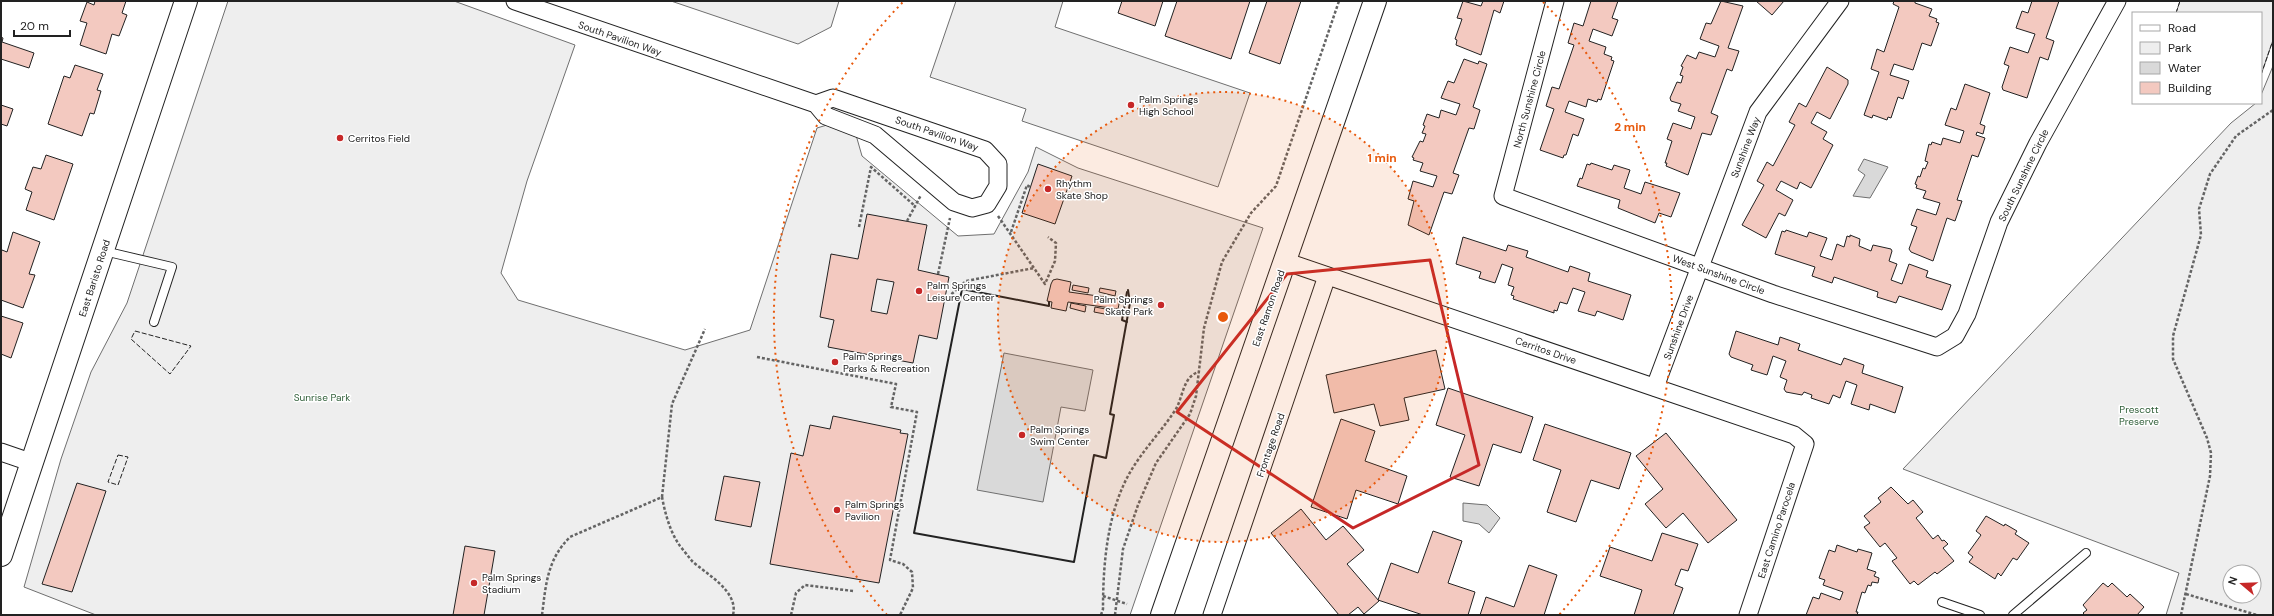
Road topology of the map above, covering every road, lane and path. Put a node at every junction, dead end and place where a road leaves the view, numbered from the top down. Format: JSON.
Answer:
{"nodes":[{"id":1,"x":186,"y":1,"type":"edge"},
{"id":2,"x":515,"y":1,"type":"edge"},
{"id":3,"x":1339,"y":1,"type":"edge"},
{"id":4,"x":1375,"y":1,"type":"edge"},
{"id":5,"x":1555,"y":1,"type":"edge"},
{"id":6,"x":1840,"y":1,"type":"edge"},
{"id":7,"x":2117,"y":1,"type":"edge"},
{"id":8,"x":816,"y":104,"type":"junction"},
{"id":9,"x":2273,"y":110,"type":"edge"},
{"id":10,"x":928,"y":181,"type":"junction"},
{"id":11,"x":1030,"y":187,"type":"dead end"},
{"id":12,"x":1503,"y":196,"type":"joint"},
{"id":13,"x":954,"y":202,"type":"junction"},
{"id":14,"x":987,"y":204,"type":"junction"},
{"id":15,"x":915,"y":206,"type":"junction"},
{"id":16,"x":907,"y":221,"type":"dead end"},
{"id":17,"x":859,"y":227,"type":"dead end"},
{"id":18,"x":1011,"y":232,"type":"junction"},
{"id":19,"x":1048,"y":237,"type":"dead end"},
{"id":20,"x":103,"y":251,"type":"junction"},
{"id":21,"x":1284,"y":261,"type":"junction"},
{"id":22,"x":1700,"y":266,"type":"junction"},
{"id":23,"x":1034,"y":268,"type":"junction"},
{"id":24,"x":938,"y":274,"type":"dead end"},
{"id":25,"x":1327,"y":276,"type":"junction"},
{"id":26,"x":944,"y":301,"type":"dead end"},
{"id":27,"x":154,"y":322,"type":"dead end"},
{"id":28,"x":705,"y":329,"type":"dead end"},
{"id":29,"x":1937,"y":348,"type":"joint"},
{"id":30,"x":757,"y":357,"type":"dead end"},
{"id":31,"x":1200,"y":372,"type":"junction"},
{"id":32,"x":1655,"y":387,"type":"junction"},
{"id":33,"x":1805,"y":444,"type":"joint"},
{"id":34,"x":1,"y":452,"type":"edge"},
{"id":35,"x":33,"y":463,"type":"junction"},
{"id":36,"x":662,"y":497,"type":"junction"},
{"id":37,"x":2086,"y":553,"type":"dead end"},
{"id":38,"x":1,"y":555,"type":"edge"},
{"id":39,"x":854,"y":592,"type":"dead end"},
{"id":40,"x":2186,"y":594,"type":"junction"},
{"id":41,"x":1103,"y":596,"type":"junction"},
{"id":42,"x":1116,"y":599,"type":"junction"},
{"id":43,"x":1942,"y":602,"type":"dead end"},
{"id":44,"x":1128,"y":604,"type":"dead end"},
{"id":45,"x":542,"y":615,"type":"edge"},
{"id":46,"x":733,"y":615,"type":"edge"},
{"id":47,"x":791,"y":615,"type":"edge"},
{"id":48,"x":900,"y":615,"type":"edge"},
{"id":49,"x":1102,"y":615,"type":"edge"},
{"id":50,"x":1115,"y":615,"type":"edge"},
{"id":51,"x":1162,"y":615,"type":"edge"},
{"id":52,"x":1212,"y":615,"type":"edge"},
{"id":53,"x":1748,"y":615,"type":"edge"},
{"id":54,"x":1980,"y":615,"type":"edge"},
{"id":55,"x":2013,"y":615,"type":"edge"},
{"id":56,"x":2181,"y":615,"type":"edge"},
{"id":57,"x":2257,"y":615,"type":"edge"}],
"edges":[{"from":1,"to":20,"type":"main road","name":"East Baristo Road"},
{"from":2,"to":8,"type":"street","name":"South Pavilion Way"},
{"from":3,"to":31,"type":"path"},
{"from":4,"to":21,"type":"main road","name":"East Ramon Road"},
{"from":5,"to":12,"type":"street","name":"North Sunshine Circle"},
{"from":6,"to":22,"type":"street","name":"Sunshine Way"},
{"from":7,"to":29,"type":"street","name":"South Sunshine Circle"},
{"from":8,"to":10,"type":"street","name":"South Pavilion Way"},
{"from":8,"to":14,"type":"street","name":"South Pavilion Way"},
{"from":9,"to":40,"type":"path"},
{"from":10,"to":13,"type":"street","name":"South Pavilion Way"},
{"from":10,"to":15,"type":"path"},
{"from":11,"to":18,"type":"path"},
{"from":12,"to":22,"type":"street","name":"West Sunshine Circle"},
{"from":13,"to":14,"type":"street","name":"South Pavilion Way"},
{"from":13,"to":24,"type":"path"},
{"from":14,"to":18,"type":"path"},
{"from":15,"to":16,"type":"path"},
{"from":15,"to":17,"type":"path"},
{"from":18,"to":23,"type":"path"},
{"from":19,"to":23,"type":"path"},
{"from":20,"to":27,"type":"lane"},
{"from":20,"to":35,"type":"main road","name":"East Baristo Road"},
{"from":21,"to":25,"type":"street","name":"Cerritos Drive"},
{"from":21,"to":51,"type":"main road","name":"East Ramon Road"},
{"from":22,"to":29,"type":"street","name":"West Sunshine Circle"},
{"from":22,"to":32,"type":"street","name":"Sunshine Drive"},
{"from":23,"to":26,"type":"path"},
{"from":25,"to":32,"type":"street","name":"Cerritos Drive"},
{"from":25,"to":52,"type":"street","name":"Frontage Road"},
{"from":28,"to":36,"type":"path"},
{"from":30,"to":48,"type":"path"},
{"from":31,"to":41,"type":"path"},
{"from":31,"to":42,"type":"path"},
{"from":32,"to":33,"type":"street","name":"Cerritos Drive"},
{"from":33,"to":53,"type":"street","name":"East Camino Parocela"},
{"from":34,"to":35,"type":"street"},
{"from":35,"to":38,"type":"main road","name":"East Baristo Road"},
{"from":36,"to":45,"type":"path"},
{"from":36,"to":46,"type":"path"},
{"from":37,"to":55,"type":"lane"},
{"from":39,"to":47,"type":"path"},
{"from":40,"to":56,"type":"path"},
{"from":40,"to":57,"type":"path"},
{"from":41,"to":42,"type":"path"},
{"from":41,"to":49,"type":"path"},
{"from":42,"to":44,"type":"path"},
{"from":42,"to":50,"type":"path"},
{"from":43,"to":54,"type":"lane"}]}
